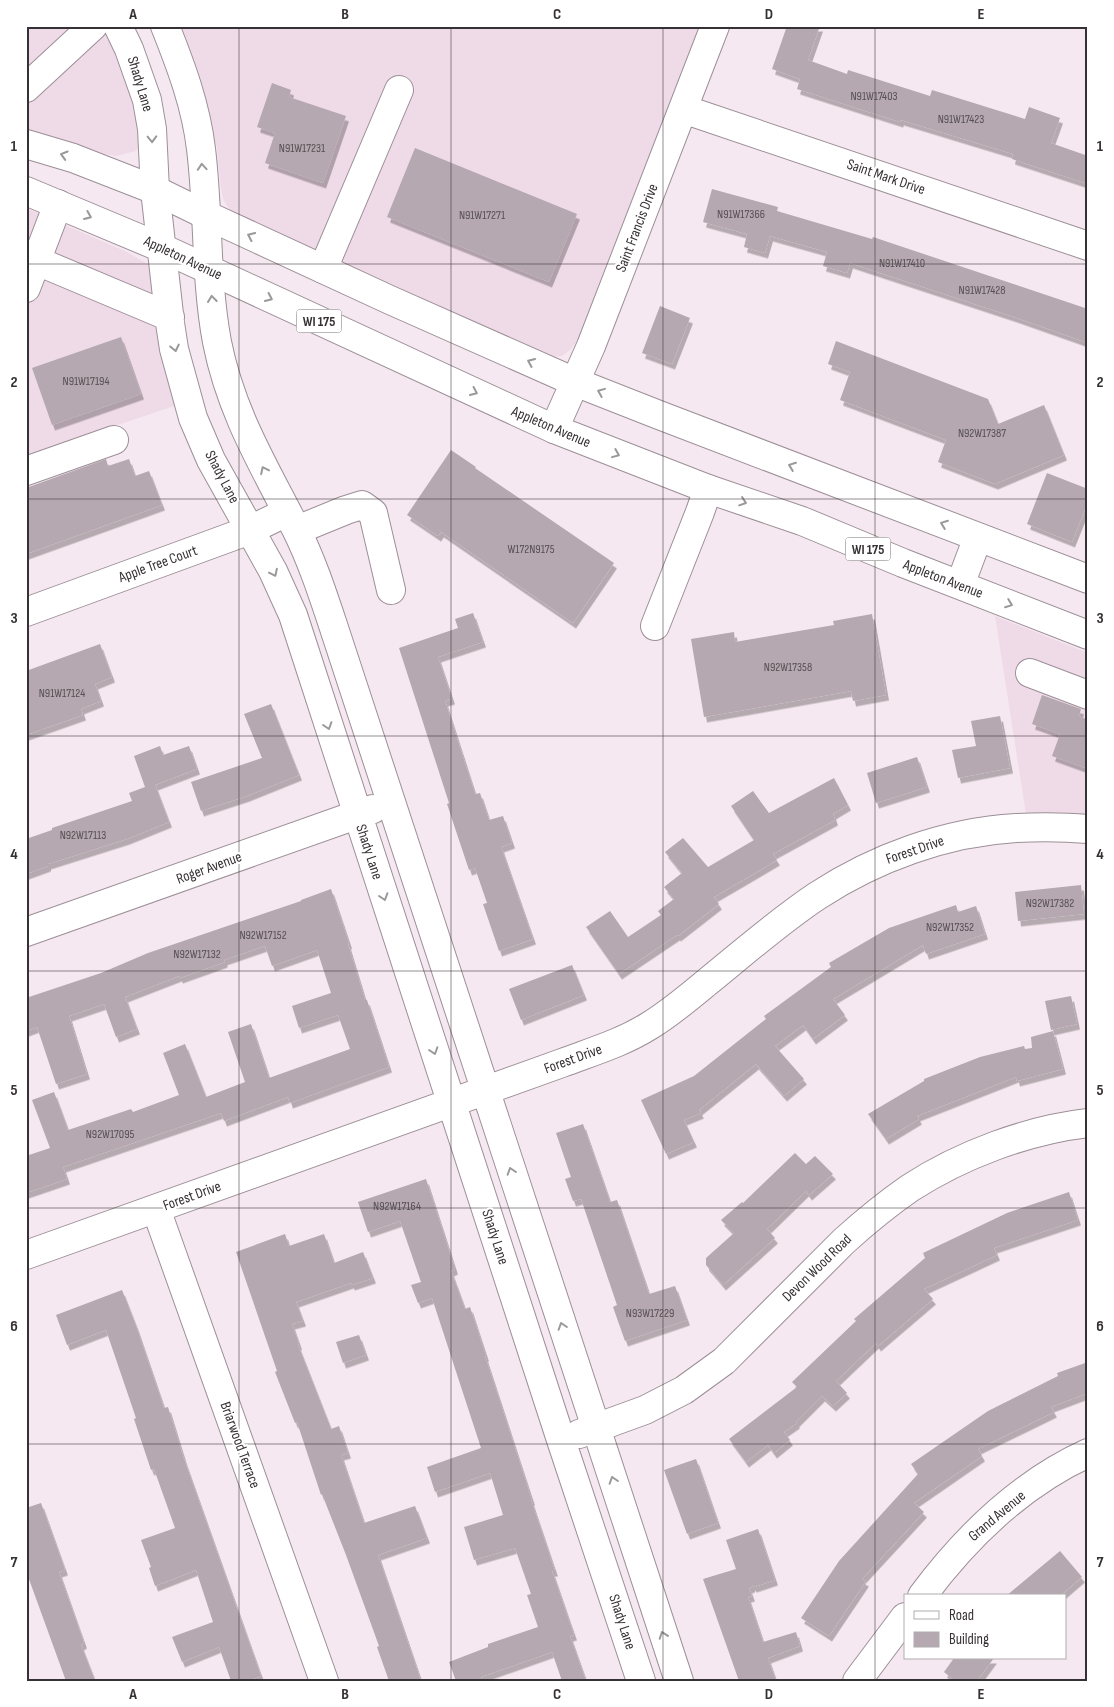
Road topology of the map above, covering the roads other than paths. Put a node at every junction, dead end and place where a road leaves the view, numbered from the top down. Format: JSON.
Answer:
{"nodes":[{"id":1,"x":93,"y":26,"type":"edge"},
{"id":2,"x":118,"y":26,"type":"edge"},
{"id":3,"x":165,"y":26,"type":"edge"},
{"id":4,"x":715,"y":26,"type":"edge"},
{"id":5,"x":26,"y":88,"type":"edge"},
{"id":6,"x":399,"y":90,"type":"dead end"},
{"id":7,"x":683,"y":109,"type":"junction"},
{"id":8,"x":26,"y":144,"type":"edge"},
{"id":9,"x":156,"y":190,"type":"junction"},
{"id":10,"x":26,"y":191,"type":"edge"},
{"id":11,"x":58,"y":204,"type":"junction"},
{"id":12,"x":206,"y":215,"type":"junction"},
{"id":13,"x":1088,"y":246,"type":"edge"},
{"id":14,"x":162,"y":248,"type":"junction"},
{"id":15,"x":37,"y":261,"type":"junction"},
{"id":16,"x":323,"y":269,"type":"junction"},
{"id":17,"x":208,"y":270,"type":"junction"},
{"id":18,"x":26,"y":288,"type":"edge"},
{"id":19,"x":170,"y":317,"type":"junction"},
{"id":20,"x":576,"y":382,"type":"junction"},
{"id":21,"x":554,"y":429,"type":"junction"},
{"id":22,"x":114,"y":440,"type":"dead end"},
{"id":23,"x":26,"y":471,"type":"edge"},
{"id":24,"x":708,"y":490,"type":"junction"},
{"id":25,"x":292,"y":521,"type":"junction"},
{"id":26,"x":250,"y":530,"type":"junction"},
{"id":27,"x":978,"y":537,"type":"junction"},
{"id":28,"x":1088,"y":579,"type":"edge"},
{"id":29,"x":960,"y":585,"type":"junction"},
{"id":30,"x":391,"y":590,"type":"dead end"},
{"id":31,"x":26,"y":612,"type":"edge"},
{"id":32,"x":654,"y":626,"type":"dead end"},
{"id":33,"x":1088,"y":634,"type":"edge"},
{"id":34,"x":1030,"y":672,"type":"dead end"},
{"id":35,"x":1088,"y":695,"type":"edge"},
{"id":36,"x":391,"y":804,"type":"junction"},
{"id":37,"x":357,"y":815,"type":"junction"},
{"id":38,"x":1088,"y":829,"type":"edge"},
{"id":39,"x":26,"y":932,"type":"edge"},
{"id":40,"x":485,"y":1091,"type":"junction"},
{"id":41,"x":451,"y":1103,"type":"junction"},
{"id":42,"x":1088,"y":1123,"type":"edge"},
{"id":43,"x":156,"y":1209,"type":"junction"},
{"id":44,"x":26,"y":1255,"type":"edge"},
{"id":45,"x":596,"y":1428,"type":"junction"},
{"id":46,"x":561,"y":1440,"type":"junction"},
{"id":47,"x":1088,"y":1453,"type":"edge"},
{"id":48,"x":923,"y":1594,"type":"edge"},
{"id":49,"x":904,"y":1618,"type":"edge"},
{"id":50,"x":324,"y":1681,"type":"edge"},
{"id":51,"x":641,"y":1681,"type":"edge"},
{"id":52,"x":679,"y":1681,"type":"edge"},
{"id":53,"x":857,"y":1681,"type":"edge"}],
"edges":[{"from":1,"to":5,"type":"street"},
{"from":2,"to":9,"type":"street","name":"Shady Lane","one_way":true},
{"from":12,"to":3,"type":"street","one_way":true},
{"from":4,"to":7,"type":"street","name":"Saint Francis Drive"},
{"from":6,"to":16,"type":"street"},
{"from":7,"to":13,"type":"street","name":"Saint Mark Drive"},
{"from":7,"to":20,"type":"street","name":"Saint Francis Drive"},
{"from":9,"to":8,"type":"street","one_way":true},
{"from":9,"to":12,"type":"street"},
{"from":9,"to":14,"type":"street","name":"Shady Lane"},
{"from":10,"to":11,"type":"street","name":"Appleton Avenue","number":"WI 175"},
{"from":11,"to":14,"type":"street","name":"Appleton Avenue","number":"WI 175","one_way":true},
{"from":11,"to":15,"type":"street"},
{"from":16,"to":12,"type":"street","one_way":true},
{"from":12,"to":17,"type":"street"},
{"from":14,"to":17,"type":"street","name":"Appleton Avenue","number":"WI 175"},
{"from":14,"to":19,"type":"street","name":"Shady Lane"},
{"from":15,"to":18,"type":"street"},
{"from":15,"to":19,"type":"street"},
{"from":20,"to":16,"type":"street","one_way":true},
{"from":17,"to":21,"type":"street","name":"Appleton Avenue","number":"WI 175","one_way":true},
{"from":25,"to":17,"type":"street","one_way":true},
{"from":19,"to":26,"type":"street","name":"Shady Lane","one_way":true},
{"from":20,"to":21,"type":"street","name":"Saint Francis Drive"},
{"from":27,"to":20,"type":"street","one_way":true},
{"from":21,"to":24,"type":"street","name":"Appleton Avenue","number":"WI 175","one_way":true},
{"from":22,"to":23,"type":"street"},
{"from":24,"to":29,"type":"street","name":"Appleton Avenue","number":"WI 175","one_way":true},
{"from":24,"to":32,"type":"street"},
{"from":25,"to":26,"type":"street","name":"Apple Tree Court"},
{"from":25,"to":30,"type":"street","name":"Apple Tree Court"},
{"from":25,"to":36,"type":"street"},
{"from":26,"to":31,"type":"street","name":"Apple Tree Court"},
{"from":26,"to":37,"type":"street","name":"Shady Lane","one_way":true},
{"from":27,"to":28,"type":"street"},
{"from":27,"to":29,"type":"street"},
{"from":29,"to":33,"type":"street","name":"Appleton Avenue","number":"WI 175","one_way":true},
{"from":34,"to":35,"type":"street"},
{"from":36,"to":37,"type":"street","name":"Roger Avenue"},
{"from":36,"to":40,"type":"street"},
{"from":37,"to":39,"type":"street","name":"Roger Avenue"},
{"from":37,"to":41,"type":"street","name":"Shady Lane","one_way":true},
{"from":38,"to":40,"type":"street","name":"Forest Drive"},
{"from":40,"to":41,"type":"street","name":"Forest Drive"},
{"from":45,"to":40,"type":"street","one_way":true},
{"from":41,"to":43,"type":"street","name":"Forest Drive"},
{"from":41,"to":46,"type":"street","name":"Shady Lane"},
{"from":42,"to":45,"type":"street","name":"Devon Wood Road"},
{"from":43,"to":44,"type":"street","name":"Forest Drive"},
{"from":43,"to":50,"type":"street","name":"Briarwood Terrace"},
{"from":45,"to":46,"type":"street","name":"Devon Wood Road"},
{"from":52,"to":45,"type":"street","one_way":true},
{"from":46,"to":51,"type":"street","name":"Shady Lane"},
{"from":47,"to":48,"type":"street","name":"Grand Avenue"},
{"from":49,"to":53,"type":"street"}]}
